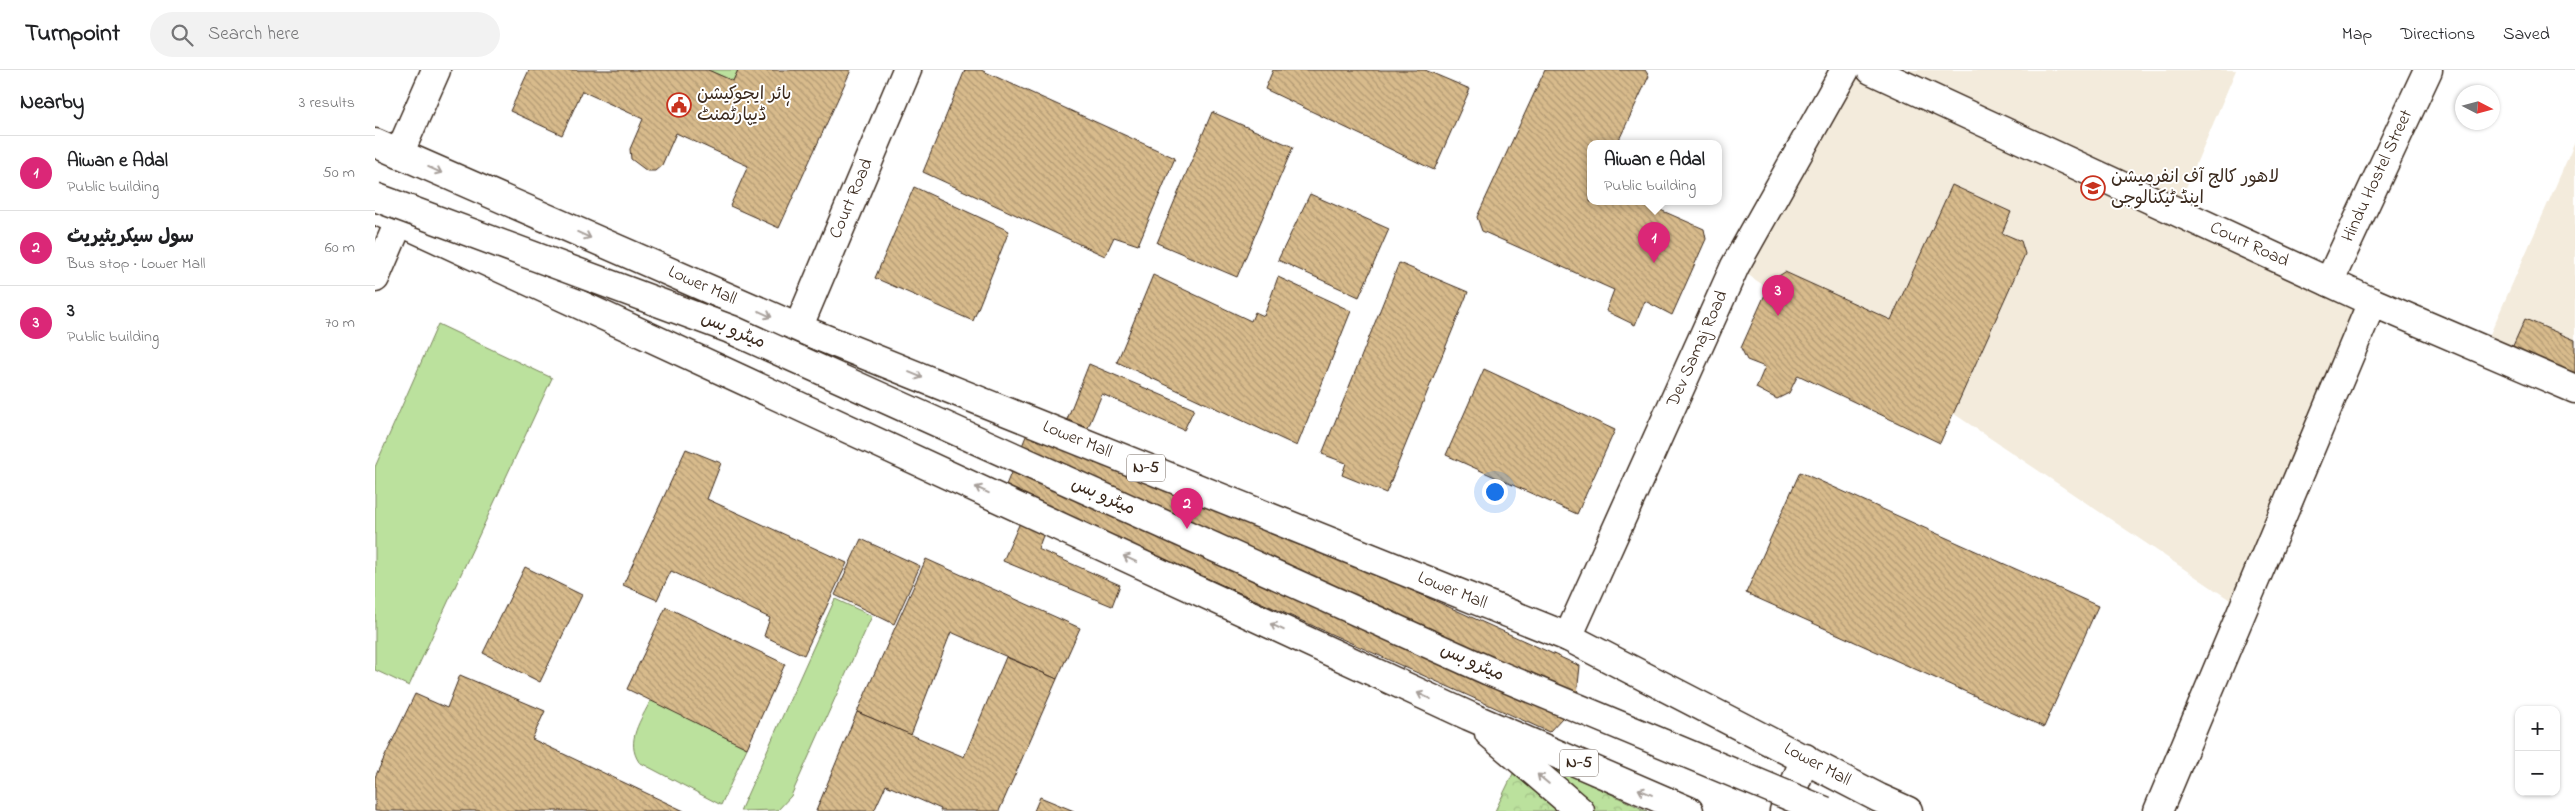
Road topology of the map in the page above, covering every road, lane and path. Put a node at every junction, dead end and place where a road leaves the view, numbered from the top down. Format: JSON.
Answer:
{"nodes":[{"id":1,"x":436,"y":70,"type":"edge"},
{"id":2,"x":907,"y":70,"type":"edge"},
{"id":3,"x":1845,"y":70,"type":"edge"},
{"id":4,"x":1871,"y":70,"type":"edge"},
{"id":5,"x":2428,"y":70,"type":"edge"},
{"id":6,"x":375,"y":143,"type":"edge"},
{"id":7,"x":399,"y":154,"type":"junction"},
{"id":8,"x":375,"y":197,"type":"edge"},
{"id":9,"x":375,"y":210,"type":"edge"},
{"id":10,"x":399,"y":222,"type":"junction"},
{"id":11,"x":375,"y":278,"type":"edge"},
{"id":12,"x":2329,"y":282,"type":"junction"},
{"id":13,"x":2372,"y":302,"type":"junction"},
{"id":14,"x":798,"y":328,"type":"junction"},
{"id":15,"x":2575,"y":389,"type":"edge"},
{"id":16,"x":1569,"y":638,"type":"junction"},
{"id":17,"x":1469,"y":716,"type":"junction"},
{"id":18,"x":1805,"y":758,"type":"junction"},
{"id":19,"x":1865,"y":802,"type":"edge"},
{"id":20,"x":1580,"y":811,"type":"edge"},
{"id":21,"x":1689,"y":811,"type":"edge"},
{"id":22,"x":1784,"y":811,"type":"edge"},
{"id":23,"x":1825,"y":811,"type":"edge"},
{"id":24,"x":1909,"y":811,"type":"edge"},
{"id":25,"x":2158,"y":811,"type":"edge"}],
"edges":[{"from":1,"to":7,"type":"main road"},
{"from":2,"to":14,"type":"main road","name":"Court Road"},
{"from":3,"to":16,"type":"main road","name":"Dev Samaj Road"},
{"from":4,"to":12,"type":"main road","name":"Court Road"},
{"from":5,"to":12,"type":"main road","name":"Hindu Hostel Street"},
{"from":6,"to":7,"type":"main road","name":"Lower Mall","number":"N-5"},
{"from":7,"to":14,"type":"main road","name":"Lower Mall","number":"N-5","one_way":true},
{"from":8,"to":23,"type":"main road","name":"میٹرو بس","bridge":true},
{"from":9,"to":10,"type":"main road","number":"N-5"},
{"from":10,"to":11,"type":"main road"},
{"from":17,"to":10,"type":"main road","number":"N-5","one_way":true},
{"from":12,"to":13,"type":"main road","name":"Court Road"},
{"from":13,"to":15,"type":"main road","name":"Court Road"},
{"from":13,"to":25,"type":"main road"},
{"from":14,"to":16,"type":"main road","name":"Lower Mall","number":"N-5","one_way":true},
{"from":16,"to":18,"type":"main road","name":"Lower Mall","number":"N-5"},
{"from":20,"to":17,"type":"main road","one_way":true},
{"from":21,"to":17,"type":"main road","number":"N-5","one_way":true},
{"from":18,"to":19,"type":"main road","name":"Lower Mall","number":"N-5"},
{"from":18,"to":22,"type":"main road"},
{"from":19,"to":24,"type":"main road","name":"Lower Mall","number":"N-5"}]}
